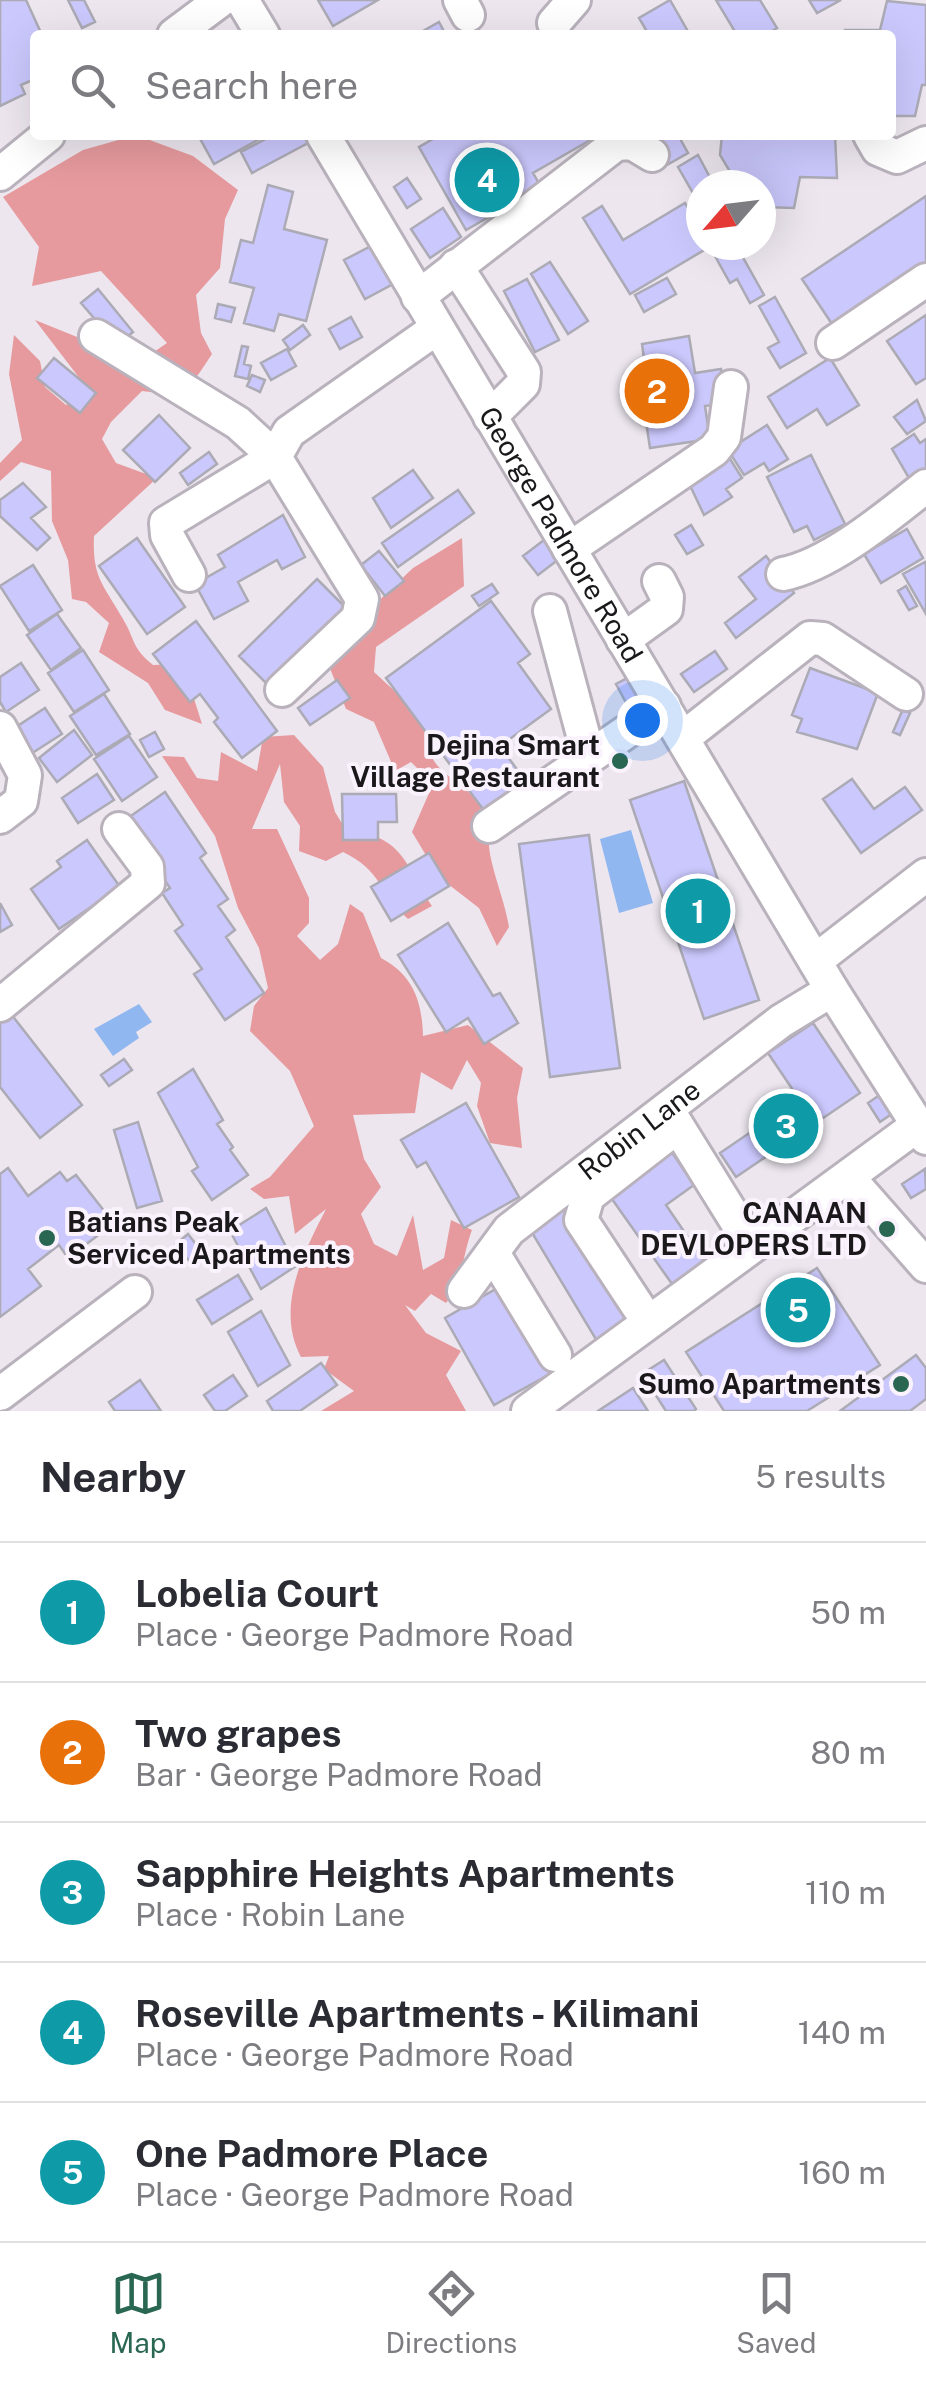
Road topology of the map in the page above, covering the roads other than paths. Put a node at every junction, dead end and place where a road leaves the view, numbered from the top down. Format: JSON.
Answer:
{"nodes":[{"id":1,"x":221,"y":0,"type":"edge"},
{"id":2,"x":242,"y":0,"type":"edge"},
{"id":3,"x":181,"y":30,"type":"edge"},
{"id":4,"x":260,"y":30,"type":"edge"},
{"id":5,"x":42,"y":140,"type":"edge"},
{"id":6,"x":326,"y":140,"type":"edge"},
{"id":7,"x":873,"y":140,"type":"edge"},
{"id":8,"x":926,"y":142,"type":"edge"},
{"id":9,"x":652,"y":154,"type":"dead end"},
{"id":10,"x":0,"y":174,"type":"edge"},
{"id":11,"x":456,"y":266,"type":"junction"},
{"id":12,"x":926,"y":280,"type":"edge"},
{"id":13,"x":418,"y":297,"type":"junction"},
{"id":14,"x":437,"y":328,"type":"junction"},
{"id":15,"x":96,"y":336,"type":"dead end"},
{"id":16,"x":834,"y":343,"type":"dead end"},
{"id":17,"x":731,"y":387,"type":"dead end"},
{"id":18,"x":490,"y":417,"type":"junction"},
{"id":19,"x":275,"y":456,"type":"junction"},
{"id":20,"x":926,"y":486,"type":"edge"},
{"id":21,"x":569,"y":550,"type":"junction"},
{"id":22,"x":783,"y":574,"type":"dead end"},
{"id":23,"x":190,"y":575,"type":"dead end"},
{"id":24,"x":659,"y":581,"type":"dead end"},
{"id":25,"x":550,"y":610,"type":"dead end"},
{"id":26,"x":623,"y":640,"type":"junction"},
{"id":27,"x":282,"y":690,"type":"dead end"},
{"id":28,"x":906,"y":694,"type":"dead end"},
{"id":29,"x":664,"y":706,"type":"junction"},
{"id":30,"x":683,"y":738,"type":"junction"},
{"id":31,"x":4,"y":748,"type":"edge"},
{"id":32,"x":589,"y":757,"type":"junction"},
{"id":33,"x":0,"y":817,"type":"edge"},
{"id":34,"x":488,"y":826,"type":"dead end"},
{"id":35,"x":120,"y":829,"type":"dead end"},
{"id":36,"x":926,"y":875,"type":"edge"},
{"id":37,"x":814,"y":962,"type":"junction"},
{"id":38,"x":832,"y":990,"type":"junction"},
{"id":39,"x":0,"y":1005,"type":"edge"},
{"id":40,"x":672,"y":1118,"type":"junction"},
{"id":41,"x":922,"y":1132,"type":"edge"},
{"id":42,"x":848,"y":1176,"type":"junction"},
{"id":43,"x":740,"y":1227,"type":"dead end"},
{"id":44,"x":492,"y":1253,"type":"junction"},
{"id":45,"x":926,"y":1266,"type":"edge"},
{"id":46,"x":464,"y":1291,"type":"dead end"},
{"id":47,"x":135,"y":1292,"type":"dead end"},
{"id":48,"x":639,"y":1308,"type":"dead end"},
{"id":49,"x":555,"y":1355,"type":"dead end"},
{"id":50,"x":0,"y":1394,"type":"edge"},
{"id":51,"x":528,"y":1411,"type":"edge"}],
"edges":[{"from":1,"to":3,"type":"street"},
{"from":2,"to":4,"type":"street"},
{"from":5,"to":10,"type":"street"},
{"from":6,"to":13,"type":"street","name":"George Padmore Road"},
{"from":7,"to":8,"type":"street"},
{"from":9,"to":11,"type":"street"},
{"from":11,"to":13,"type":"street"},
{"from":11,"to":18,"type":"street"},
{"from":12,"to":16,"type":"street"},
{"from":13,"to":14,"type":"street","name":"George Padmore Road"},
{"from":14,"to":18,"type":"street","name":"George Padmore Road"},
{"from":14,"to":19,"type":"street"},
{"from":15,"to":19,"type":"street"},
{"from":17,"to":21,"type":"street"},
{"from":18,"to":21,"type":"street","name":"George Padmore Road"},
{"from":19,"to":23,"type":"street"},
{"from":19,"to":27,"type":"street"},
{"from":20,"to":22,"type":"street"},
{"from":21,"to":26,"type":"street","name":"George Padmore Road"},
{"from":24,"to":26,"type":"street"},
{"from":25,"to":32,"type":"street"},
{"from":26,"to":29,"type":"street","name":"George Padmore Road"},
{"from":28,"to":30,"type":"street"},
{"from":29,"to":30,"type":"street","name":"George Padmore Road"},
{"from":29,"to":32,"type":"street"},
{"from":30,"to":37,"type":"street","name":"George Padmore Road"},
{"from":31,"to":33,"type":"street"},
{"from":32,"to":34,"type":"street"},
{"from":35,"to":39,"type":"street"},
{"from":36,"to":37,"type":"street"},
{"from":37,"to":38,"type":"street","name":"George Padmore Road"},
{"from":38,"to":40,"type":"street","name":"Robin Lane"},
{"from":38,"to":41,"type":"street","name":"George Padmore Road"},
{"from":40,"to":43,"type":"street"},
{"from":40,"to":44,"type":"street","name":"Robin Lane"},
{"from":40,"to":48,"type":"street"},
{"from":41,"to":42,"type":"street"},
{"from":42,"to":45,"type":"street"},
{"from":42,"to":51,"type":"street"},
{"from":44,"to":46,"type":"street","name":"Robin Lane"},
{"from":44,"to":49,"type":"street"},
{"from":47,"to":50,"type":"street"}]}
